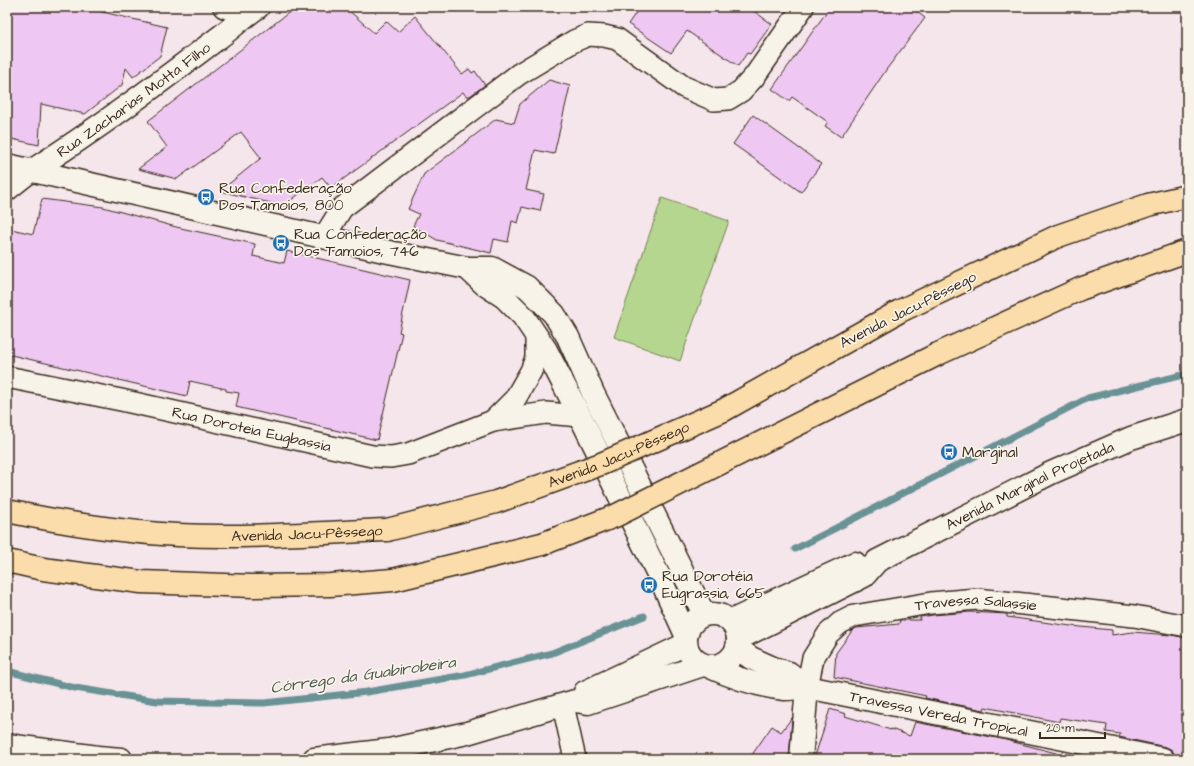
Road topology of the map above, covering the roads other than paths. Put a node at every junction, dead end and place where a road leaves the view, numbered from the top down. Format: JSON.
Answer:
{"nodes":[{"id":1,"x":224,"y":7,"type":"edge"},
{"id":2,"x":803,"y":7,"type":"edge"},
{"id":3,"x":254,"y":9,"type":"edge"},
{"id":4,"x":7,"y":166,"type":"edge"},
{"id":5,"x":31,"y":171,"type":"junction"},
{"id":6,"x":7,"y":190,"type":"edge"},
{"id":7,"x":1187,"y":196,"type":"edge"},
{"id":8,"x":324,"y":237,"type":"junction"},
{"id":9,"x":1187,"y":251,"type":"edge"},
{"id":10,"x":467,"y":268,"type":"junction"},
{"id":11,"x":536,"y":335,"type":"junction"},
{"id":12,"x":7,"y":377,"type":"edge"},
{"id":13,"x":580,"y":416,"type":"junction"},
{"id":14,"x":1187,"y":420,"type":"edge"},
{"id":15,"x":493,"y":421,"type":"junction"},
{"id":16,"x":7,"y":511,"type":"edge"},
{"id":17,"x":7,"y":562,"type":"edge"},
{"id":18,"x":704,"y":614,"type":"junction"},
{"id":19,"x":1187,"y":626,"type":"edge"},
{"id":20,"x":735,"y":636,"type":"junction"},
{"id":21,"x":686,"y":640,"type":"junction"},
{"id":22,"x":707,"y":666,"type":"junction"},
{"id":23,"x":807,"y":687,"type":"junction"},
{"id":24,"x":569,"y":703,"type":"junction"},
{"id":25,"x":7,"y":745,"type":"edge"},
{"id":26,"x":121,"y":759,"type":"edge"},
{"id":27,"x":314,"y":759,"type":"edge"},
{"id":28,"x":575,"y":759,"type":"edge"},
{"id":29,"x":800,"y":759,"type":"edge"},
{"id":30,"x":1164,"y":759,"type":"edge"}],
"edges":[{"from":1,"to":3,"type":"street"},
{"from":2,"to":8,"type":"street"},
{"from":3,"to":5,"type":"main road","name":"Rua Zacharias Motta Filho"},
{"from":4,"to":5,"type":"main road"},
{"from":5,"to":6,"type":"street","name":"Rua Zacharias Motta Filho"},
{"from":5,"to":8,"type":"main road"},
{"from":7,"to":16,"type":"highway","name":"Avenida Jacu-Pêssego","bridge":true},
{"from":8,"to":10,"type":"main road"},
{"from":9,"to":17,"type":"highway","bridge":true},
{"from":10,"to":11,"type":"main road"},
{"from":10,"to":18,"type":"main road"},
{"from":11,"to":13,"type":"main road"},
{"from":11,"to":15,"type":"street","name":"Rua Doroteia Eugbassia"},
{"from":12,"to":15,"type":"street","name":"Rua Doroteia Eugbassia"},
{"from":13,"to":15,"type":"street","name":"Rua Doroteia Eugbassia"},
{"from":13,"to":21,"type":"main road"},
{"from":14,"to":20,"type":"main road","name":"Avenida Marginal Projetada"},
{"from":18,"to":20,"type":"main road"},
{"from":18,"to":21,"type":"main road"},
{"from":19,"to":23,"type":"street","name":"Travessa Salassie"},
{"from":20,"to":22,"type":"main road"},
{"from":20,"to":23,"type":"main road","name":"Travessa Vereda Tropical"},
{"from":21,"to":22,"type":"main road"},
{"from":21,"to":24,"type":"main road"},
{"from":22,"to":23,"type":"main road","name":"Travessa Vereda Tropical"},
{"from":22,"to":24,"type":"main road"},
{"from":23,"to":29,"type":"main road"},
{"from":23,"to":30,"type":"main road","name":"Travessa Vereda Tropical"},
{"from":24,"to":27,"type":"main road"},
{"from":24,"to":28,"type":"street"},
{"from":25,"to":26,"type":"main road"}]}
